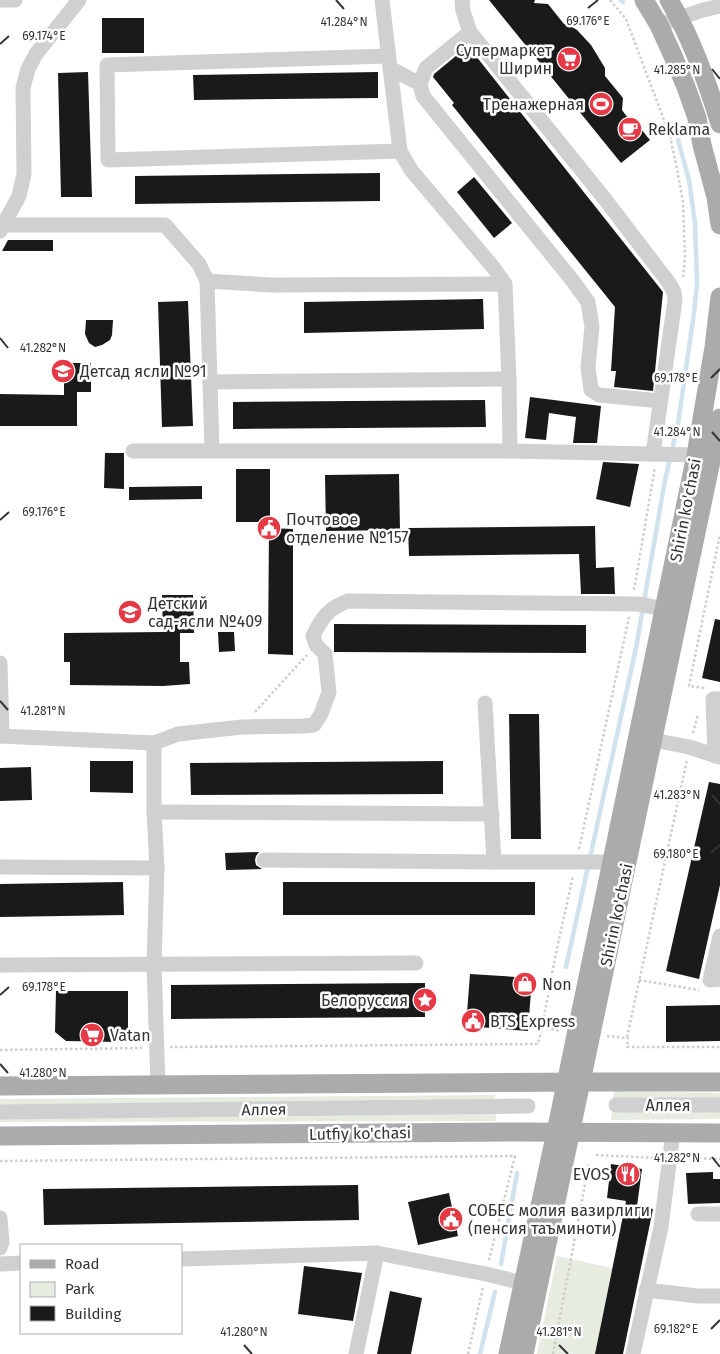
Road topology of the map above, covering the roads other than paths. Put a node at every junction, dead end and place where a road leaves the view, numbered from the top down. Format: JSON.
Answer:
{"nodes":[{"id":1,"x":0,"y":0,"type":"edge"},
{"id":2,"x":15,"y":0,"type":"edge"},
{"id":3,"x":79,"y":0,"type":"edge"},
{"id":4,"x":382,"y":0,"type":"edge"},
{"id":5,"x":462,"y":0,"type":"edge"},
{"id":6,"x":644,"y":0,"type":"edge"},
{"id":7,"x":669,"y":0,"type":"edge"},
{"id":8,"x":720,"y":6,"type":"edge"},
{"id":9,"x":679,"y":18,"type":"junction"},
{"id":10,"x":658,"y":25,"type":"junction"},
{"id":11,"x":470,"y":32,"type":"junction"},
{"id":12,"x":389,"y":62,"type":"junction"},
{"id":13,"x":420,"y":84,"type":"junction"},
{"id":14,"x":720,"y":124,"type":"edge"},
{"id":15,"x":400,"y":151,"type":"junction"},
{"id":16,"x":720,"y":224,"type":"edge"},
{"id":17,"x":2,"y":228,"type":"edge"},
{"id":18,"x":207,"y":282,"type":"junction"},
{"id":19,"x":505,"y":284,"type":"junction"},
{"id":20,"x":720,"y":297,"type":"edge"},
{"id":21,"x":717,"y":347,"type":"edge"},
{"id":22,"x":509,"y":379,"type":"junction"},
{"id":23,"x":210,"y":382,"type":"junction"},
{"id":24,"x":660,"y":401,"type":"junction"},
{"id":25,"x":720,"y":418,"type":"edge"},
{"id":26,"x":134,"y":450,"type":"dead end"},
{"id":27,"x":212,"y":450,"type":"junction"},
{"id":28,"x":510,"y":451,"type":"junction"},
{"id":29,"x":655,"y":454,"type":"junction"},
{"id":30,"x":704,"y":456,"type":"junction"},
{"id":31,"x":646,"y":606,"type":"junction"},
{"id":32,"x":0,"y":663,"type":"edge"},
{"id":33,"x":720,"y":699,"type":"edge"},
{"id":34,"x":485,"y":704,"type":"dead end"},
{"id":35,"x":1,"y":736,"type":"edge"},
{"id":36,"x":653,"y":740,"type":"junction"},
{"id":37,"x":154,"y":743,"type":"junction"},
{"id":38,"x":718,"y":756,"type":"edge"},
{"id":39,"x":154,"y":812,"type":"junction"},
{"id":40,"x":492,"y":814,"type":"junction"},
{"id":41,"x":264,"y":860,"type":"dead end"},
{"id":42,"x":494,"y":862,"type":"junction"},
{"id":43,"x":612,"y":862,"type":"junction"},
{"id":44,"x":0,"y":867,"type":"edge"},
{"id":45,"x":157,"y":868,"type":"junction"},
{"id":46,"x":720,"y":936,"type":"edge"},
{"id":47,"x":416,"y":963,"type":"dead end"},
{"id":48,"x":154,"y":964,"type":"junction"},
{"id":49,"x":0,"y":965,"type":"edge"},
{"id":50,"x":715,"y":979,"type":"edge"},
{"id":51,"x":583,"y":1034,"type":"junction"},
{"id":52,"x":574,"y":1082,"type":"junction"},
{"id":53,"x":720,"y":1082,"type":"edge"},
{"id":54,"x":158,"y":1085,"type":"junction"},
{"id":55,"x":0,"y":1086,"type":"edge"},
{"id":56,"x":616,"y":1105,"type":"dead end"},
{"id":57,"x":720,"y":1105,"type":"edge"},
{"id":58,"x":528,"y":1106,"type":"dead end"},
{"id":59,"x":0,"y":1112,"type":"edge"},
{"id":60,"x":563,"y":1132,"type":"junction"},
{"id":61,"x":673,"y":1133,"type":"junction"},
{"id":62,"x":720,"y":1133,"type":"edge"},
{"id":63,"x":0,"y":1136,"type":"edge"},
{"id":64,"x":698,"y":1214,"type":"dead end"},
{"id":65,"x":720,"y":1214,"type":"edge"},
{"id":66,"x":0,"y":1218,"type":"edge"},
{"id":67,"x":0,"y":1248,"type":"edge"},
{"id":68,"x":377,"y":1253,"type":"junction"},
{"id":69,"x":182,"y":1259,"type":"edge"},
{"id":70,"x":20,"y":1263,"type":"edge"},
{"id":71,"x":0,"y":1264,"type":"edge"},
{"id":72,"x":523,"y":1283,"type":"junction"},
{"id":73,"x":646,"y":1290,"type":"junction"},
{"id":74,"x":720,"y":1296,"type":"edge"},
{"id":75,"x":356,"y":1354,"type":"edge"},
{"id":76,"x":508,"y":1354,"type":"edge"},
{"id":77,"x":524,"y":1354,"type":"edge"},
{"id":78,"x":633,"y":1354,"type":"edge"}],
"edges":[{"from":1,"to":2,"type":"street"},
{"from":3,"to":17,"type":"street"},
{"from":4,"to":12,"type":"street"},
{"from":5,"to":11,"type":"street"},
{"from":6,"to":10,"type":"main road"},
{"from":7,"to":9,"type":"main road"},
{"from":8,"to":9,"type":"street"},
{"from":9,"to":10,"type":"street"},
{"from":9,"to":14,"type":"main road"},
{"from":10,"to":16,"type":"main road"},
{"from":11,"to":13,"type":"street"},
{"from":11,"to":24,"type":"street"},
{"from":12,"to":13,"type":"street"},
{"from":12,"to":15,"type":"street"},
{"from":12,"to":15,"type":"street"},
{"from":13,"to":24,"type":"street"},
{"from":15,"to":19,"type":"street"},
{"from":17,"to":18,"type":"street"},
{"from":18,"to":19,"type":"street"},
{"from":18,"to":23,"type":"street"},
{"from":19,"to":22,"type":"street"},
{"from":20,"to":21,"type":"main road","name":"Shirin ko'chasi"},
{"from":21,"to":30,"type":"main road","name":"Shirin ko'chasi"},
{"from":22,"to":23,"type":"street"},
{"from":22,"to":28,"type":"street"},
{"from":23,"to":27,"type":"street"},
{"from":24,"to":29,"type":"street"},
{"from":25,"to":30,"type":"main road","name":"Shirin ko'chasi"},
{"from":26,"to":27,"type":"street"},
{"from":27,"to":28,"type":"street"},
{"from":28,"to":29,"type":"street"},
{"from":29,"to":30,"type":"street"},
{"from":30,"to":31,"type":"main road","name":"Shirin ko'chasi"},
{"from":30,"to":36,"type":"main road","name":"Shirin ko'chasi"},
{"from":31,"to":37,"type":"street"},
{"from":31,"to":43,"type":"main road","name":"Shirin ko'chasi"},
{"from":32,"to":35,"type":"street"},
{"from":33,"to":38,"type":"street"},
{"from":34,"to":40,"type":"street"},
{"from":35,"to":37,"type":"street"},
{"from":36,"to":38,"type":"street"},
{"from":36,"to":51,"type":"main road","name":"Shirin ko'chasi"},
{"from":37,"to":39,"type":"street"},
{"from":39,"to":40,"type":"street"},
{"from":39,"to":45,"type":"street"},
{"from":40,"to":42,"type":"street"},
{"from":41,"to":42,"type":"street"},
{"from":42,"to":43,"type":"street"},
{"from":43,"to":51,"type":"main road","name":"Shirin ko'chasi"},
{"from":44,"to":45,"type":"street"},
{"from":45,"to":48,"type":"street"},
{"from":46,"to":50,"type":"street"},
{"from":47,"to":48,"type":"street"},
{"from":48,"to":49,"type":"street"},
{"from":48,"to":54,"type":"street"},
{"from":51,"to":52,"type":"main road","name":"Shirin ko'chasi"},
{"from":52,"to":53,"type":"main road"},
{"from":52,"to":54,"type":"main road"},
{"from":52,"to":60,"type":"main road","name":"Shirin ko'chasi"},
{"from":54,"to":55,"type":"main road"},
{"from":56,"to":57,"type":"street","name":"Аллея"},
{"from":58,"to":59,"type":"street","name":"Аллея"},
{"from":60,"to":61,"type":"main road","name":"Lutfiy ko'chasi"},
{"from":60,"to":63,"type":"main road","name":"Lutfiy ko'chasi"},
{"from":60,"to":72,"type":"main road"},
{"from":60,"to":77,"type":"main road","name":"Shirin ko'chasi"},
{"from":61,"to":62,"type":"main road","name":"Lutfiy ko'chasi"},
{"from":61,"to":73,"type":"street"},
{"from":64,"to":65,"type":"street"},
{"from":66,"to":67,"type":"street"},
{"from":68,"to":69,"type":"street"},
{"from":68,"to":72,"type":"street"},
{"from":68,"to":75,"type":"street"},
{"from":70,"to":71,"type":"street"},
{"from":72,"to":76,"type":"main road"},
{"from":73,"to":74,"type":"street"},
{"from":73,"to":78,"type":"street"}]}
